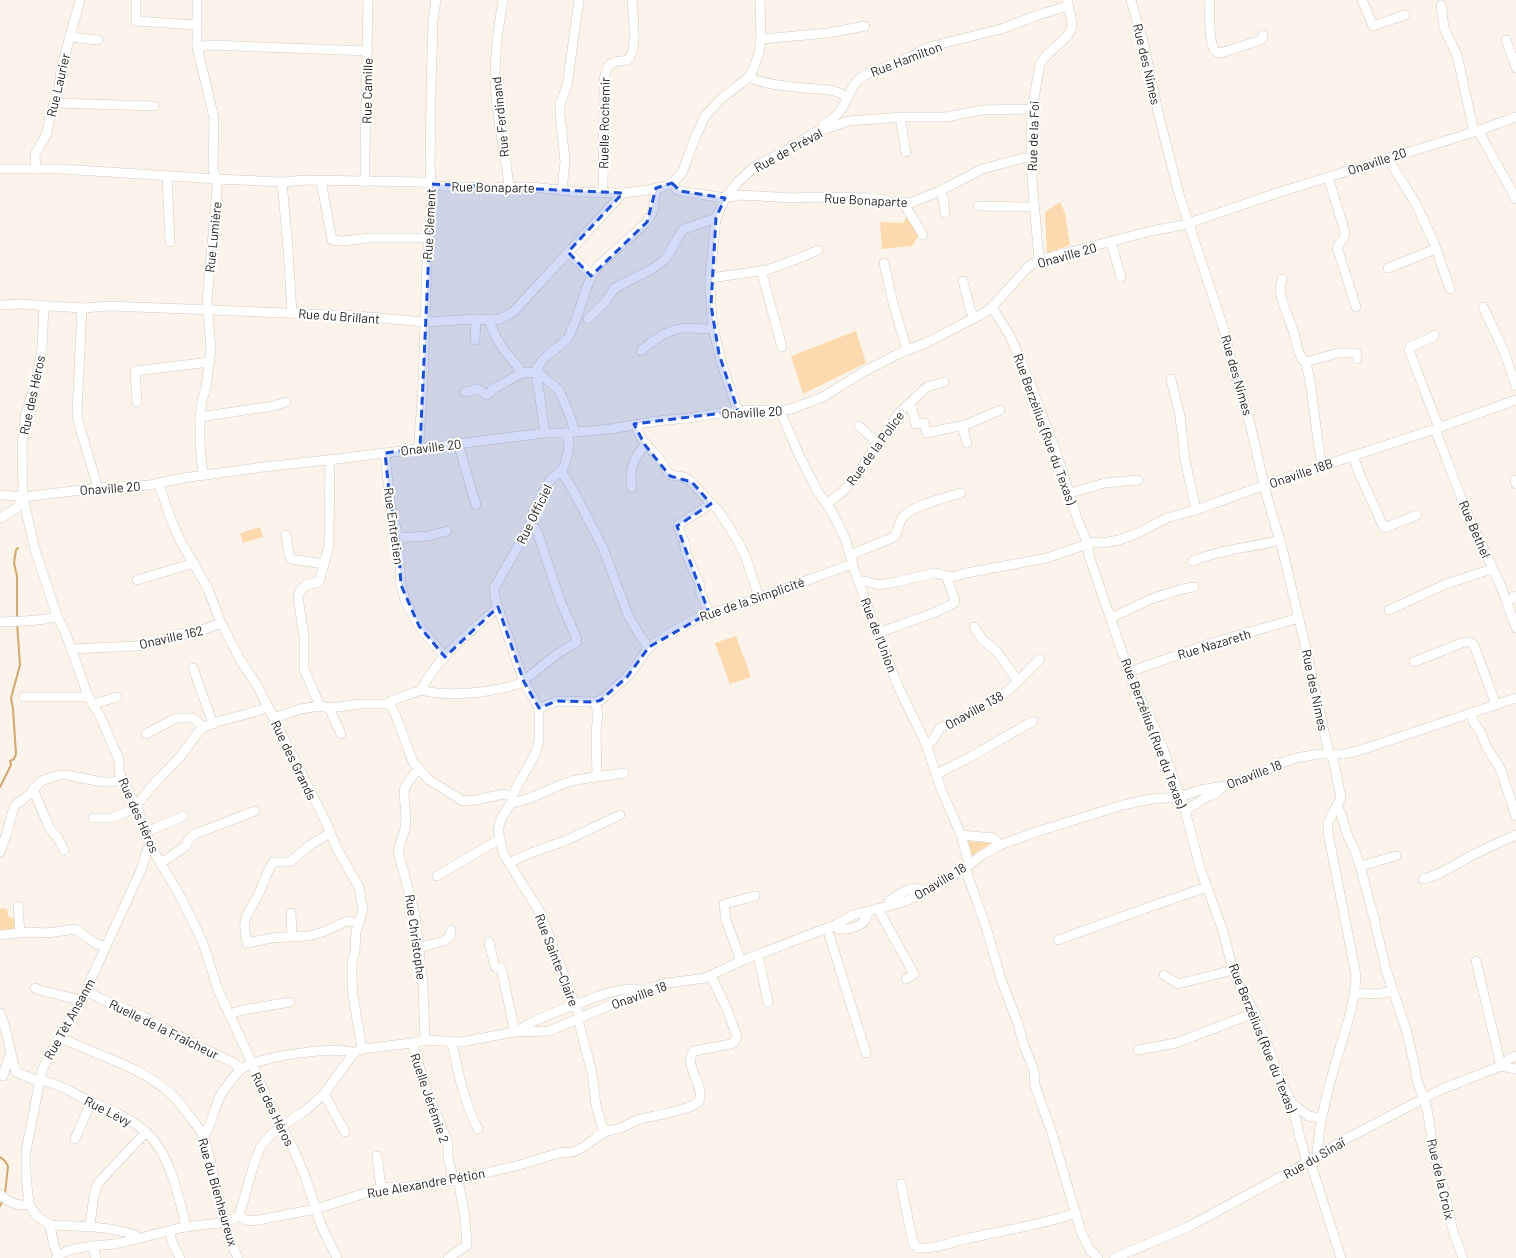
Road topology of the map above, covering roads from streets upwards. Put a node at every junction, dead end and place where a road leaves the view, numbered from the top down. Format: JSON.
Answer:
{"nodes":[{"id":1,"x":80,"y":0,"type":"edge"},
{"id":2,"x":136,"y":0,"type":"edge"},
{"id":3,"x":197,"y":0,"type":"edge"},
{"id":4,"x":368,"y":0,"type":"edge"},
{"id":5,"x":436,"y":0,"type":"edge"},
{"id":6,"x":503,"y":0,"type":"edge"},
{"id":7,"x":579,"y":0,"type":"edge"},
{"id":8,"x":632,"y":0,"type":"edge"},
{"id":9,"x":760,"y":0,"type":"edge"},
{"id":10,"x":1131,"y":0,"type":"edge"},
{"id":11,"x":1210,"y":0,"type":"edge"},
{"id":12,"x":1362,"y":0,"type":"edge"},
{"id":13,"x":1067,"y":3,"type":"edge"},
{"id":14,"x":1441,"y":5,"type":"dead end"},
{"id":15,"x":1405,"y":15,"type":"dead end"},
{"id":16,"x":197,"y":25,"type":"junction"},
{"id":17,"x":865,"y":26,"type":"dead end"},
{"id":18,"x":1263,"y":35,"type":"dead end"},
{"id":19,"x":69,"y":37,"type":"junction"},
{"id":20,"x":761,"y":39,"type":"junction"},
{"id":21,"x":98,"y":40,"type":"dead end"},
{"id":22,"x":1506,"y":40,"type":"dead end"},
{"id":23,"x":197,"y":47,"type":"junction"},
{"id":24,"x":368,"y":51,"type":"junction"},
{"id":25,"x":1516,"y":68,"type":"edge"},
{"id":26,"x":749,"y":77,"type":"junction"},
{"id":27,"x":847,"y":98,"type":"junction"},
{"id":28,"x":55,"y":103,"type":"junction"},
{"id":29,"x":154,"y":106,"type":"dead end"},
{"id":30,"x":1032,"y":109,"type":"junction"},
{"id":31,"x":841,"y":111,"type":"junction"},
{"id":32,"x":900,"y":117,"type":"junction"},
{"id":33,"x":1516,"y":117,"type":"edge"},
{"id":34,"x":846,"y":122,"type":"junction"},
{"id":35,"x":1476,"y":131,"type":"junction"},
{"id":36,"x":816,"y":132,"type":"junction"},
{"id":37,"x":906,"y":152,"type":"dead end"},
{"id":38,"x":1031,"y":158,"type":"junction"},
{"id":39,"x":1389,"y":158,"type":"junction"},
{"id":40,"x":36,"y":168,"type":"junction"},
{"id":41,"x":0,"y":169,"type":"edge"},
{"id":42,"x":168,"y":176,"type":"junction"},
{"id":43,"x":1328,"y":177,"type":"junction"},
{"id":44,"x":217,"y":179,"type":"junction"},
{"id":45,"x":321,"y":181,"type":"junction"},
{"id":46,"x":282,"y":182,"type":"junction"},
{"id":47,"x":366,"y":182,"type":"junction"},
{"id":48,"x":672,"y":183,"type":"junction"},
{"id":49,"x":432,"y":184,"type":"junction"},
{"id":50,"x":509,"y":187,"type":"junction"},
{"id":51,"x":656,"y":188,"type":"junction"},
{"id":52,"x":562,"y":190,"type":"junction"},
{"id":53,"x":940,"y":190,"type":"junction"},
{"id":54,"x":603,"y":192,"type":"junction"},
{"id":55,"x":623,"y":193,"type":"junction"},
{"id":56,"x":725,"y":198,"type":"junction"},
{"id":57,"x":1516,"y":199,"type":"edge"},
{"id":58,"x":904,"y":204,"type":"junction"},
{"id":59,"x":978,"y":206,"type":"dead end"},
{"id":60,"x":1035,"y":207,"type":"junction"},
{"id":61,"x":945,"y":213,"type":"dead end"},
{"id":62,"x":716,"y":218,"type":"junction"},
{"id":63,"x":1189,"y":223,"type":"junction"},
{"id":64,"x":923,"y":234,"type":"dead end"},
{"id":65,"x":429,"y":238,"type":"junction"},
{"id":66,"x":170,"y":242,"type":"dead end"},
{"id":67,"x":1111,"y":242,"type":"junction"},
{"id":68,"x":1436,"y":249,"type":"junction"},
{"id":69,"x":818,"y":250,"type":"dead end"},
{"id":70,"x":568,"y":252,"type":"junction"},
{"id":71,"x":1039,"y":260,"type":"junction"},
{"id":72,"x":884,"y":263,"type":"dead end"},
{"id":73,"x":1388,"y":268,"type":"dead end"},
{"id":74,"x":761,"y":270,"type":"junction"},
{"id":75,"x":592,"y":274,"type":"junction"},
{"id":76,"x":1122,"y":277,"type":"dead end"},
{"id":77,"x":710,"y":278,"type":"junction"},
{"id":78,"x":1282,"y":279,"type":"dead end"},
{"id":79,"x":963,"y":281,"type":"dead end"},
{"id":80,"x":1450,"y":290,"type":"dead end"},
{"id":81,"x":0,"y":305,"type":"edge"},
{"id":82,"x":44,"y":306,"type":"junction"},
{"id":83,"x":1356,"y":306,"type":"dead end"},
{"id":84,"x":992,"y":307,"type":"junction"},
{"id":85,"x":1483,"y":307,"type":"dead end"},
{"id":86,"x":82,"y":308,"type":"junction"},
{"id":87,"x":208,"y":310,"type":"junction"},
{"id":88,"x":292,"y":313,"type":"junction"},
{"id":89,"x":974,"y":317,"type":"junction"},
{"id":90,"x":476,"y":319,"type":"junction"},
{"id":91,"x":588,"y":319,"type":"dead end"},
{"id":92,"x":489,"y":320,"type":"junction"},
{"id":93,"x":424,"y":322,"type":"junction"},
{"id":94,"x":713,"y":328,"type":"junction"},
{"id":95,"x":1434,"y":335,"type":"dead end"},
{"id":96,"x":475,"y":340,"type":"dead end"},
{"id":97,"x":782,"y":347,"type":"dead end"},
{"id":98,"x":907,"y":350,"type":"junction"},
{"id":99,"x":641,"y":351,"type":"dead end"},
{"id":100,"x":1357,"y":359,"type":"dead end"},
{"id":101,"x":210,"y":362,"type":"junction"},
{"id":102,"x":1306,"y":362,"type":"junction"},
{"id":103,"x":536,"y":372,"type":"junction"},
{"id":104,"x":522,"y":373,"type":"junction"},
{"id":105,"x":1171,"y":379,"type":"dead end"},
{"id":106,"x":944,"y":382,"type":"dead end"},
{"id":107,"x":1516,"y":386,"type":"edge"},
{"id":108,"x":465,"y":392,"type":"dead end"},
{"id":109,"x":1516,"y":400,"type":"edge"},
{"id":110,"x":137,"y":402,"type":"dead end"},
{"id":111,"x":286,"y":402,"type":"dead end"},
{"id":112,"x":910,"y":404,"type":"junction"},
{"id":113,"x":1000,"y":410,"type":"dead end"},
{"id":114,"x":738,"y":411,"type":"junction"},
{"id":115,"x":780,"y":411,"type":"junction"},
{"id":116,"x":200,"y":417,"type":"junction"},
{"id":117,"x":635,"y":424,"type":"junction"},
{"id":118,"x":859,"y":426,"type":"dead end"},
{"id":119,"x":962,"y":426,"type":"junction"},
{"id":120,"x":1437,"y":428,"type":"junction"},
{"id":121,"x":571,"y":432,"type":"junction"},
{"id":122,"x":545,"y":433,"type":"junction"},
{"id":123,"x":458,"y":443,"type":"junction"},
{"id":124,"x":967,"y":443,"type":"dead end"},
{"id":125,"x":879,"y":444,"type":"junction"},
{"id":126,"x":645,"y":445,"type":"junction"},
{"id":127,"x":420,"y":448,"type":"junction"},
{"id":128,"x":384,"y":453,"type":"junction"},
{"id":129,"x":1353,"y":455,"type":"junction"},
{"id":130,"x":330,"y":460,"type":"junction"},
{"id":131,"x":1322,"y":466,"type":"junction"},
{"id":132,"x":561,"y":471,"type":"junction"},
{"id":133,"x":203,"y":475,"type":"junction"},
{"id":134,"x":1138,"y":480,"type":"dead end"},
{"id":135,"x":159,"y":484,"type":"junction"},
{"id":136,"x":1265,"y":485,"type":"junction"},
{"id":137,"x":98,"y":488,"type":"junction"},
{"id":138,"x":632,"y":488,"type":"dead end"},
{"id":139,"x":961,"y":493,"type":"dead end"},
{"id":140,"x":1070,"y":493,"type":"junction"},
{"id":141,"x":0,"y":495,"type":"edge"},
{"id":142,"x":23,"y":497,"type":"junction"},
{"id":143,"x":711,"y":504,"type":"junction"},
{"id":144,"x":827,"y":504,"type":"junction"},
{"id":145,"x":476,"y":506,"type":"dead end"},
{"id":146,"x":1196,"y":510,"type":"junction"},
{"id":147,"x":1417,"y":515,"type":"dead end"},
{"id":148,"x":0,"y":518,"type":"edge"},
{"id":149,"x":530,"y":526,"type":"junction"},
{"id":150,"x":447,"y":531,"type":"dead end"},
{"id":151,"x":286,"y":535,"type":"dead end"},
{"id":152,"x":398,"y":538,"type":"junction"},
{"id":153,"x":1280,"y":540,"type":"junction"},
{"id":154,"x":1087,"y":544,"type":"junction"},
{"id":155,"x":851,"y":559,"type":"junction"},
{"id":156,"x":1193,"y":561,"type":"dead end"},
{"id":157,"x":194,"y":563,"type":"junction"},
{"id":158,"x":324,"y":564,"type":"junction"},
{"id":159,"x":1492,"y":569,"type":"junction"},
{"id":160,"x":948,"y":577,"type":"junction"},
{"id":161,"x":137,"y":580,"type":"dead end"},
{"id":162,"x":859,"y":583,"type":"junction"},
{"id":163,"x":1194,"y":586,"type":"dead end"},
{"id":164,"x":1516,"y":596,"type":"edge"},
{"id":165,"x":759,"y":597,"type":"junction"},
{"id":166,"x":1506,"y":601,"type":"junction"},
{"id":167,"x":498,"y":607,"type":"junction"},
{"id":168,"x":1389,"y":610,"type":"dead end"},
{"id":169,"x":709,"y":613,"type":"junction"},
{"id":170,"x":57,"y":616,"type":"junction"},
{"id":171,"x":1111,"y":618,"type":"junction"},
{"id":172,"x":1299,"y":618,"type":"junction"},
{"id":173,"x":0,"y":622,"type":"edge"},
{"id":174,"x":221,"y":623,"type":"junction"},
{"id":175,"x":974,"y":628,"type":"dead end"},
{"id":176,"x":1516,"y":628,"type":"edge"},
{"id":177,"x":878,"y":633,"type":"junction"},
{"id":178,"x":649,"y":647,"type":"junction"},
{"id":179,"x":71,"y":649,"type":"junction"},
{"id":180,"x":445,"y":657,"type":"junction"},
{"id":181,"x":1040,"y":660,"type":"dead end"},
{"id":182,"x":1414,"y":662,"type":"dead end"},
{"id":183,"x":192,"y":668,"type":"dead end"},
{"id":184,"x":1129,"y":672,"type":"junction"},
{"id":185,"x":1018,"y":680,"type":"junction"},
{"id":186,"x":523,"y":681,"type":"junction"},
{"id":187,"x":421,"y":690,"type":"junction"},
{"id":188,"x":88,"y":696,"type":"junction"},
{"id":189,"x":24,"y":697,"type":"dead end"},
{"id":190,"x":117,"y":697,"type":"dead end"},
{"id":191,"x":1516,"y":698,"type":"edge"},
{"id":192,"x":595,"y":702,"type":"junction"},
{"id":193,"x":94,"y":704,"type":"junction"},
{"id":194,"x":390,"y":704,"type":"junction"},
{"id":195,"x":1496,"y":705,"type":"junction"},
{"id":196,"x":320,"y":706,"type":"junction"},
{"id":197,"x":268,"y":707,"type":"junction"},
{"id":198,"x":330,"y":708,"type":"junction"},
{"id":199,"x":539,"y":708,"type":"junction"},
{"id":200,"x":1470,"y":713,"type":"junction"},
{"id":201,"x":274,"y":718,"type":"junction"},
{"id":202,"x":1033,"y":721,"type":"dead end"},
{"id":203,"x":208,"y":726,"type":"junction"},
{"id":204,"x":146,"y":734,"type":"dead end"},
{"id":205,"x":341,"y":734,"type":"dead end"},
{"id":206,"x":926,"y":744,"type":"junction"},
{"id":207,"x":1330,"y":754,"type":"junction"},
{"id":208,"x":418,"y":770,"type":"junction"},
{"id":209,"x":624,"y":773,"type":"dead end"},
{"id":210,"x":937,"y":774,"type":"junction"},
{"id":211,"x":597,"y":776,"type":"junction"},
{"id":212,"x":122,"y":779,"type":"junction"},
{"id":213,"x":1222,"y":787,"type":"junction"},
{"id":214,"x":33,"y":790,"type":"junction"},
{"id":215,"x":1180,"y":797,"type":"junction"},
{"id":216,"x":512,"y":799,"type":"junction"},
{"id":217,"x":137,"y":805,"type":"junction"},
{"id":218,"x":1337,"y":808,"type":"junction"},
{"id":219,"x":1185,"y":810,"type":"junction"},
{"id":220,"x":255,"y":811,"type":"dead end"},
{"id":221,"x":620,"y":815,"type":"dead end"},
{"id":222,"x":184,"y":816,"type":"dead end"},
{"id":223,"x":1516,"y":816,"type":"edge"},
{"id":224,"x":93,"y":818,"type":"dead end"},
{"id":225,"x":146,"y":832,"type":"junction"},
{"id":226,"x":330,"y":833,"type":"junction"},
{"id":227,"x":961,"y":835,"type":"junction"},
{"id":228,"x":1516,"y":836,"type":"edge"},
{"id":229,"x":500,"y":840,"type":"junction"},
{"id":230,"x":150,"y":845,"type":"junction"},
{"id":231,"x":1000,"y":845,"type":"junction"},
{"id":232,"x":64,"y":850,"type":"dead end"},
{"id":233,"x":0,"y":852,"type":"edge"},
{"id":234,"x":1396,"y":856,"type":"dead end"},
{"id":235,"x":161,"y":863,"type":"junction"},
{"id":236,"x":509,"y":863,"type":"junction"},
{"id":237,"x":967,"y":866,"type":"junction"},
{"id":238,"x":1360,"y":866,"type":"junction"},
{"id":239,"x":437,"y":876,"type":"dead end"},
{"id":240,"x":1423,"y":879,"type":"dead end"},
{"id":241,"x":1207,"y":887,"type":"junction"},
{"id":242,"x":925,"y":892,"type":"junction"},
{"id":243,"x":755,"y":896,"type":"dead end"},
{"id":244,"x":889,"y":901,"type":"dead end"},
{"id":245,"x":18,"y":906,"type":"dead end"},
{"id":246,"x":878,"y":909,"type":"junction"},
{"id":247,"x":291,"y":913,"type":"dead end"},
{"id":248,"x":358,"y":923,"type":"junction"},
{"id":249,"x":831,"y":926,"type":"junction"},
{"id":250,"x":451,"y":930,"type":"dead end"},
{"id":251,"x":20,"y":933,"type":"junction"},
{"id":252,"x":0,"y":935,"type":"edge"},
{"id":253,"x":292,"y":936,"type":"junction"},
{"id":254,"x":1058,"y":940,"type":"dead end"},
{"id":255,"x":489,"y":942,"type":"dead end"},
{"id":256,"x":105,"y":947,"type":"junction"},
{"id":257,"x":418,"y":948,"type":"junction"},
{"id":258,"x":758,"y":955,"type":"junction"},
{"id":259,"x":741,"y":961,"type":"junction"},
{"id":260,"x":1476,"y":962,"type":"dead end"},
{"id":261,"x":1233,"y":970,"type":"junction"},
{"id":262,"x":712,"y":976,"type":"junction"},
{"id":263,"x":1164,"y":976,"type":"dead end"},
{"id":264,"x":906,"y":979,"type":"dead end"},
{"id":265,"x":35,"y":988,"type":"dead end"},
{"id":266,"x":86,"y":990,"type":"junction"},
{"id":267,"x":1393,"y":991,"type":"junction"},
{"id":268,"x":640,"y":992,"type":"junction"},
{"id":269,"x":1355,"y":993,"type":"junction"},
{"id":270,"x":81,"y":1001,"type":"junction"},
{"id":271,"x":290,"y":1002,"type":"dead end"},
{"id":272,"x":768,"y":1002,"type":"dead end"},
{"id":273,"x":575,"y":1005,"type":"junction"},
{"id":274,"x":1254,"y":1013,"type":"junction"},
{"id":275,"x":230,"y":1014,"type":"junction"},
{"id":276,"x":579,"y":1018,"type":"junction"},
{"id":277,"x":1,"y":1019,"type":"edge"},
{"id":278,"x":515,"y":1032,"type":"junction"},
{"id":279,"x":59,"y":1037,"type":"junction"},
{"id":280,"x":425,"y":1040,"type":"junction"},
{"id":281,"x":412,"y":1043,"type":"junction"},
{"id":282,"x":452,"y":1043,"type":"junction"},
{"id":283,"x":1138,"y":1050,"type":"dead end"},
{"id":284,"x":358,"y":1051,"type":"junction"},
{"id":285,"x":866,"y":1053,"type":"dead end"},
{"id":286,"x":10,"y":1054,"type":"junction"},
{"id":287,"x":1516,"y":1056,"type":"edge"},
{"id":288,"x":252,"y":1064,"type":"junction"},
{"id":289,"x":1501,"y":1066,"type":"junction"},
{"id":290,"x":241,"y":1069,"type":"junction"},
{"id":291,"x":1516,"y":1069,"type":"edge"},
{"id":292,"x":16,"y":1072,"type":"junction"},
{"id":293,"x":1,"y":1077,"type":"edge"},
{"id":294,"x":39,"y":1080,"type":"junction"},
{"id":295,"x":324,"y":1094,"type":"junction"},
{"id":296,"x":1424,"y":1099,"type":"junction"},
{"id":297,"x":91,"y":1102,"type":"junction"},
{"id":298,"x":1292,"y":1103,"type":"junction"},
{"id":299,"x":1322,"y":1118,"type":"junction"},
{"id":300,"x":282,"y":1127,"type":"junction"},
{"id":301,"x":478,"y":1129,"type":"dead end"},
{"id":302,"x":146,"y":1132,"type":"junction"},
{"id":303,"x":345,"y":1132,"type":"dead end"},
{"id":304,"x":604,"y":1133,"type":"junction"},
{"id":305,"x":203,"y":1136,"type":"junction"},
{"id":306,"x":75,"y":1139,"type":"dead end"},
{"id":307,"x":377,"y":1156,"type":"dead end"},
{"id":308,"x":1311,"y":1160,"type":"junction"},
{"id":309,"x":456,"y":1180,"type":"junction"},
{"id":310,"x":901,"y":1184,"type":"dead end"},
{"id":311,"x":381,"y":1188,"type":"junction"},
{"id":312,"x":0,"y":1194,"type":"edge"},
{"id":313,"x":29,"y":1204,"type":"junction"},
{"id":314,"x":316,"y":1210,"type":"junction"},
{"id":315,"x":1076,"y":1213,"type":"junction"},
{"id":316,"x":239,"y":1216,"type":"junction"},
{"id":317,"x":225,"y":1222,"type":"junction"},
{"id":318,"x":50,"y":1225,"type":"junction"},
{"id":319,"x":90,"y":1226,"type":"junction"},
{"id":320,"x":186,"y":1227,"type":"junction"},
{"id":321,"x":170,"y":1230,"type":"junction"},
{"id":322,"x":136,"y":1239,"type":"junction"},
{"id":323,"x":94,"y":1254,"type":"edge"},
{"id":324,"x":57,"y":1257,"type":"edge"},
{"id":325,"x":180,"y":1258,"type":"edge"},
{"id":326,"x":238,"y":1258,"type":"edge"},
{"id":327,"x":337,"y":1258,"type":"edge"},
{"id":328,"x":450,"y":1258,"type":"edge"},
{"id":329,"x":1098,"y":1258,"type":"edge"},
{"id":330,"x":1114,"y":1258,"type":"edge"},
{"id":331,"x":1341,"y":1258,"type":"edge"},
{"id":332,"x":1463,"y":1258,"type":"edge"}],
"edges":[{"from":1,"to":19,"type":"street","name":"Rue Laurier"},
{"from":2,"to":16,"type":"street"},
{"from":3,"to":16,"type":"street","name":"Rue Lumière"},
{"from":4,"to":24,"type":"street","name":"Rue Camille"},
{"from":5,"to":49,"type":"street","name":"Rue Clement"},
{"from":6,"to":50,"type":"street","name":"Rue Ferdinand"},
{"from":7,"to":52,"type":"street"},
{"from":8,"to":54,"type":"street","name":"Ruelle Rochemir"},
{"from":9,"to":20,"type":"street"},
{"from":10,"to":63,"type":"street","name":"Rue des Nimes"},
{"from":11,"to":18,"type":"street"},
{"from":12,"to":15,"type":"street"},
{"from":13,"to":27,"type":"street","name":"Rue Hamilton"},
{"from":13,"to":30,"type":"street","name":"Rue de la Foi"},
{"from":14,"to":35,"type":"street"},
{"from":16,"to":23,"type":"street","name":"Rue Lumière"},
{"from":17,"to":20,"type":"street"},
{"from":19,"to":21,"type":"street"},
{"from":19,"to":28,"type":"street","name":"Rue Laurier"},
{"from":20,"to":26,"type":"street"},
{"from":22,"to":25,"type":"street"},
{"from":23,"to":24,"type":"street"},
{"from":23,"to":44,"type":"street","name":"Rue Lumière"},
{"from":24,"to":47,"type":"street","name":"Rue Camille"},
{"from":26,"to":27,"type":"street"},
{"from":26,"to":48,"type":"street"},
{"from":27,"to":31,"type":"street","name":"Rue Hamilton"},
{"from":28,"to":29,"type":"street"},
{"from":28,"to":40,"type":"street","name":"Rue Laurier"},
{"from":30,"to":32,"type":"street","name":"Rue de Préval"},
{"from":30,"to":38,"type":"street","name":"Rue de la Foi"},
{"from":31,"to":34,"type":"street"},
{"from":31,"to":36,"type":"street"},
{"from":32,"to":34,"type":"street","name":"Rue de Préval"},
{"from":32,"to":37,"type":"street"},
{"from":33,"to":35,"type":"street","name":"Onaville 20"},
{"from":34,"to":36,"type":"street","name":"Rue de Préval"},
{"from":35,"to":39,"type":"street","name":"Onaville 20"},
{"from":35,"to":57,"type":"street"},
{"from":36,"to":56,"type":"street","name":"Rue de Préval"},
{"from":38,"to":53,"type":"street","name":"Rue Bonaparte"},
{"from":38,"to":60,"type":"street","name":"Rue de la Foi"},
{"from":39,"to":43,"type":"street","name":"Onaville 20"},
{"from":39,"to":68,"type":"street"},
{"from":40,"to":41,"type":"street","name":"Rue Bonaparte"},
{"from":40,"to":42,"type":"street","name":"Rue Bonaparte"},
{"from":42,"to":44,"type":"street","name":"Rue Bonaparte"},
{"from":42,"to":66,"type":"street"},
{"from":43,"to":63,"type":"street","name":"Onaville 20"},
{"from":43,"to":83,"type":"street"},
{"from":44,"to":46,"type":"street","name":"Rue Bonaparte"},
{"from":44,"to":87,"type":"street","name":"Rue Lumière"},
{"from":45,"to":46,"type":"street","name":"Rue Bonaparte"},
{"from":45,"to":47,"type":"street","name":"Rue Bonaparte"},
{"from":45,"to":65,"type":"street"},
{"from":46,"to":88,"type":"street"},
{"from":47,"to":49,"type":"street","name":"Rue Bonaparte"},
{"from":48,"to":51,"type":"street","name":"Rue Bonaparte"},
{"from":48,"to":56,"type":"street","name":"Rue Bonaparte"},
{"from":49,"to":50,"type":"street","name":"Rue Bonaparte"},
{"from":49,"to":65,"type":"street","name":"Rue Clement"},
{"from":50,"to":52,"type":"street","name":"Rue Bonaparte"},
{"from":51,"to":55,"type":"street","name":"Rue Bonaparte"},
{"from":51,"to":75,"type":"street"},
{"from":52,"to":54,"type":"street","name":"Rue Bonaparte"},
{"from":53,"to":58,"type":"street","name":"Rue Bonaparte"},
{"from":53,"to":61,"type":"street"},
{"from":54,"to":55,"type":"street","name":"Rue Bonaparte"},
{"from":55,"to":70,"type":"street","name":"Rue du Brillant"},
{"from":56,"to":58,"type":"street","name":"Rue Bonaparte"},
{"from":56,"to":62,"type":"street","name":"Rue de Préval"},
{"from":58,"to":64,"type":"street"},
{"from":59,"to":60,"type":"street"},
{"from":60,"to":71,"type":"street","name":"Rue de la Foi"},
{"from":62,"to":77,"type":"street","name":"Rue de Préval"},
{"from":62,"to":91,"type":"street"},
{"from":63,"to":67,"type":"street","name":"Onaville 20"},
{"from":63,"to":136,"type":"street","name":"Rue des Nimes"},
{"from":65,"to":93,"type":"street","name":"Rue Clement"},
{"from":67,"to":71,"type":"street","name":"Onaville 20"},
{"from":67,"to":76,"type":"street"},
{"from":68,"to":73,"type":"street"},
{"from":68,"to":80,"type":"street"},
{"from":69,"to":74,"type":"street"},
{"from":70,"to":75,"type":"street"},
{"from":70,"to":92,"type":"street","name":"Rue du Brillant"},
{"from":71,"to":84,"type":"street","name":"Onaville 20"},
{"from":72,"to":98,"type":"street"},
{"from":74,"to":77,"type":"street"},
{"from":74,"to":97,"type":"street"},
{"from":75,"to":103,"type":"street"},
{"from":77,"to":94,"type":"street","name":"Rue de Préval"},
{"from":78,"to":102,"type":"street"},
{"from":79,"to":89,"type":"street"},
{"from":81,"to":82,"type":"street","name":"Rue du Brillant"},
{"from":82,"to":86,"type":"street","name":"Rue du Brillant"},
{"from":82,"to":142,"type":"street","name":"Rue des Héros"},
{"from":84,"to":89,"type":"street","name":"Onaville 20"},
{"from":84,"to":140,"type":"street","name":"Rue Berzélius (Rue du Texas)"},
{"from":85,"to":107,"type":"street"},
{"from":86,"to":87,"type":"street","name":"Rue du Brillant"},
{"from":86,"to":137,"type":"street"},
{"from":87,"to":88,"type":"street","name":"Rue du Brillant"},
{"from":87,"to":101,"type":"street","name":"Rue Lumière"},
{"from":88,"to":93,"type":"street","name":"Rue du Brillant"},
{"from":89,"to":98,"type":"street","name":"Onaville 20"},
{"from":90,"to":92,"type":"street","name":"Rue du Brillant"},
{"from":90,"to":93,"type":"street","name":"Rue du Brillant"},
{"from":90,"to":96,"type":"street"},
{"from":92,"to":104,"type":"street"},
{"from":93,"to":127,"type":"street","name":"Rue Clement"},
{"from":94,"to":99,"type":"street"},
{"from":94,"to":114,"type":"street","name":"Rue de Préval"},
{"from":95,"to":120,"type":"street","name":"Rue Bethel"},
{"from":98,"to":115,"type":"street","name":"Onaville 20"},
{"from":100,"to":102,"type":"street"},
{"from":101,"to":110,"type":"street"},
{"from":101,"to":116,"type":"street","name":"Rue Lumière"},
{"from":102,"to":131,"type":"street"},
{"from":103,"to":104,"type":"street"},
{"from":103,"to":121,"type":"street","name":"Rue Officiel"},
{"from":103,"to":122,"type":"street"},
{"from":104,"to":108,"type":"street"},
{"from":105,"to":146,"type":"street"},
{"from":106,"to":112,"type":"street","name":"Rue de la Police"},
{"from":109,"to":120,"type":"street","name":"Onaville 18B"},
{"from":111,"to":116,"type":"street"},
{"from":112,"to":119,"type":"street"},
{"from":112,"to":125,"type":"street","name":"Rue de la Police"},
{"from":113,"to":119,"type":"street"},
{"from":114,"to":115,"type":"street","name":"Onaville 20"},
{"from":114,"to":117,"type":"street","name":"Onaville 20"},
{"from":115,"to":144,"type":"street","name":"Rue de l'Union"},
{"from":116,"to":133,"type":"street","name":"Rue Lumière"},
{"from":117,"to":121,"type":"street","name":"Onaville 20"},
{"from":117,"to":126,"type":"street"},
{"from":118,"to":125,"type":"street"},
{"from":119,"to":124,"type":"street"},
{"from":120,"to":129,"type":"street","name":"Onaville 18B"},
{"from":120,"to":159,"type":"street","name":"Rue Bethel"},
{"from":121,"to":122,"type":"street","name":"Onaville 20"},
{"from":121,"to":132,"type":"street","name":"Rue Officiel"},
{"from":122,"to":123,"type":"street","name":"Onaville 20"},
{"from":123,"to":127,"type":"street","name":"Onaville 20"},
{"from":123,"to":145,"type":"street"},
{"from":125,"to":144,"type":"street","name":"Rue de la Police"},
{"from":126,"to":138,"type":"street"},
{"from":126,"to":143,"type":"street"},
{"from":127,"to":128,"type":"street","name":"Onaville 20"},
{"from":128,"to":130,"type":"street","name":"Onaville 20"},
{"from":128,"to":152,"type":"street","name":"Rue Entretien"},
{"from":129,"to":131,"type":"street","name":"Onaville 18B"},
{"from":129,"to":147,"type":"street"},
{"from":130,"to":133,"type":"street","name":"Onaville 20"},
{"from":130,"to":158,"type":"street"},
{"from":131,"to":136,"type":"street","name":"Onaville 18B"},
{"from":132,"to":149,"type":"street","name":"Rue Officiel"},
{"from":132,"to":178,"type":"street"},
{"from":133,"to":135,"type":"street","name":"Onaville 20"},
{"from":134,"to":140,"type":"street"},
{"from":135,"to":137,"type":"street","name":"Onaville 20"},
{"from":135,"to":157,"type":"street","name":"Rue des Grands"},
{"from":136,"to":146,"type":"street","name":"Onaville 18B"},
{"from":136,"to":153,"type":"street","name":"Rue des Nimes"},
{"from":137,"to":142,"type":"street","name":"Onaville 20"},
{"from":139,"to":155,"type":"street","name":"Rue de la Simplicité"},
{"from":140,"to":154,"type":"street","name":"Rue Berzélius (Rue du Texas)"},
{"from":141,"to":142,"type":"street","name":"Onaville 20"},
{"from":142,"to":148,"type":"street"},
{"from":142,"to":170,"type":"street","name":"Rue des Héros"},
{"from":143,"to":165,"type":"street"},
{"from":143,"to":169,"type":"street"},
{"from":144,"to":155,"type":"street","name":"Rue de l'Union"},
{"from":146,"to":154,"type":"street","name":"Onaville 18B"},
{"from":149,"to":167,"type":"street","name":"Rue Officiel"},
{"from":149,"to":186,"type":"street"},
{"from":150,"to":152,"type":"street"},
{"from":151,"to":158,"type":"street"},
{"from":152,"to":180,"type":"street","name":"Rue Entretien"},
{"from":153,"to":156,"type":"street"},
{"from":153,"to":172,"type":"street","name":"Rue des Nimes"},
{"from":154,"to":160,"type":"street","name":"Onaville 18B"},
{"from":154,"to":171,"type":"street","name":"Rue Berzélius (Rue du Texas)"},
{"from":155,"to":162,"type":"street","name":"Rue de l'Union"},
{"from":155,"to":165,"type":"street","name":"Rue de la Simplicité"},
{"from":157,"to":161,"type":"street"},
{"from":157,"to":174,"type":"street","name":"Rue des Grands"},
{"from":158,"to":196,"type":"street"},
{"from":159,"to":166,"type":"street","name":"Rue Bethel"},
{"from":159,"to":168,"type":"street"},
{"from":160,"to":162,"type":"street"},
{"from":160,"to":177,"type":"street"},
{"from":162,"to":177,"type":"street","name":"Rue de l'Union"},
{"from":163,"to":171,"type":"street"},
{"from":164,"to":166,"type":"street"},
{"from":165,"to":169,"type":"street","name":"Rue de la Simplicité"},
{"from":166,"to":176,"type":"street","name":"Rue Bethel"},
{"from":167,"to":180,"type":"street"},
{"from":167,"to":186,"type":"street"},
{"from":169,"to":178,"type":"street","name":"Rue de la Simplicité"},
{"from":170,"to":173,"type":"street"},
{"from":170,"to":179,"type":"street","name":"Rue des Héros"},
{"from":171,"to":184,"type":"street","name":"Rue Berzélius (Rue du Texas)"},
{"from":172,"to":184,"type":"street","name":"Rue Nazareth"},
{"from":172,"to":207,"type":"street","name":"Rue des Nimes"},
{"from":174,"to":179,"type":"street","name":"Onaville 162"},
{"from":174,"to":197,"type":"street","name":"Rue des Grands"},
{"from":175,"to":185,"type":"street"},
{"from":177,"to":206,"type":"street","name":"Rue de l'Union"},
{"from":178,"to":192,"type":"street","name":"Rue de la Simplicité"},
{"from":179,"to":188,"type":"street","name":"Rue des Héros"},
{"from":180,"to":187,"type":"street"},
{"from":181,"to":185,"type":"street","name":"Onaville 138"},
{"from":182,"to":195,"type":"street"},
{"from":183,"to":203,"type":"street"},
{"from":184,"to":215,"type":"street","name":"Rue Berzélius (Rue du Texas)"},
{"from":185,"to":206,"type":"street","name":"Onaville 138"},
{"from":186,"to":187,"type":"street"},
{"from":186,"to":199,"type":"street"},
{"from":187,"to":194,"type":"street"},
{"from":188,"to":189,"type":"street"},
{"from":188,"to":193,"type":"street","name":"Rue des Héros"},
{"from":190,"to":193,"type":"street"},
{"from":191,"to":195,"type":"street","name":"Onaville 18"},
{"from":192,"to":199,"type":"street"},
{"from":192,"to":211,"type":"street"},
{"from":193,"to":212,"type":"street","name":"Rue des Héros"},
{"from":194,"to":198,"type":"street"},
{"from":194,"to":208,"type":"street"},
{"from":195,"to":200,"type":"street","name":"Onaville 18"},
{"from":196,"to":198,"type":"street"},
{"from":196,"to":201,"type":"street"},
{"from":197,"to":201,"type":"street","name":"Rue des Grands"},
{"from":197,"to":203,"type":"street"},
{"from":198,"to":205,"type":"street"},
{"from":199,"to":216,"type":"street","name":"Rue Sainte-Claire"},
{"from":200,"to":207,"type":"street","name":"Onaville 18"},
{"from":200,"to":223,"type":"street"},
{"from":201,"to":226,"type":"street","name":"Rue des Grands"},
{"from":202,"to":210,"type":"street"},
{"from":203,"to":204,"type":"street"},
{"from":203,"to":217,"type":"street"},
{"from":206,"to":210,"type":"street","name":"Rue de l'Union"},
{"from":207,"to":213,"type":"street","name":"Onaville 18"},
{"from":207,"to":218,"type":"street","name":"Rue des Nimes"},
{"from":208,"to":216,"type":"street"},
{"from":208,"to":257,"type":"street","name":"Rue Christophe"},
{"from":209,"to":211,"type":"street"},
{"from":210,"to":227,"type":"street","name":"Rue de l'Union"},
{"from":211,"to":216,"type":"street"},
{"from":212,"to":214,"type":"street"},
{"from":212,"to":217,"type":"street","name":"Rue des Héros"},
{"from":213,"to":215,"type":"street","name":"Onaville 18"},
{"from":213,"to":219,"type":"street"},
{"from":214,"to":232,"type":"street"},
{"from":214,"to":233,"type":"street"},
{"from":215,"to":219,"type":"street","name":"Rue Berzélius (Rue du Texas)"},
{"from":215,"to":231,"type":"street","name":"Onaville 18"},
{"from":216,"to":229,"type":"street","name":"Rue Sainte-Claire"},
{"from":217,"to":224,"type":"street"},
{"from":217,"to":225,"type":"street","name":"Rue des Héros"},
{"from":218,"to":238,"type":"street","name":"Rue de la Croix"},
{"from":218,"to":269,"type":"street"},
{"from":219,"to":241,"type":"street","name":"Rue Berzélius (Rue du Texas)"},
{"from":220,"to":235,"type":"street"},
{"from":221,"to":236,"type":"street"},
{"from":222,"to":225,"type":"street"},
{"from":225,"to":230,"type":"street","name":"Rue des Héros"},
{"from":226,"to":248,"type":"street","name":"Rue des Grands"},
{"from":226,"to":253,"type":"street"},
{"from":227,"to":231,"type":"street"},
{"from":227,"to":237,"type":"street","name":"Rue de l'Union"},
{"from":228,"to":240,"type":"street"},
{"from":229,"to":236,"type":"street","name":"Rue Sainte-Claire"},
{"from":229,"to":239,"type":"street"},
{"from":230,"to":235,"type":"street","name":"Rue des Héros"},
{"from":230,"to":256,"type":"street","name":"Rue Tèt Ansanm"},
{"from":231,"to":237,"type":"street","name":"Onaville 18"},
{"from":234,"to":238,"type":"street"},
{"from":235,"to":275,"type":"street","name":"Rue des Héros"},
{"from":236,"to":273,"type":"street","name":"Rue Sainte-Claire"},
{"from":237,"to":242,"type":"street","name":"Onaville 18"},
{"from":237,"to":315,"type":"street","name":"Rue de l'Union"},
{"from":238,"to":267,"type":"street","name":"Rue de la Croix"},
{"from":241,"to":254,"type":"street"},
{"from":241,"to":261,"type":"street","name":"Rue Berzélius (Rue du Texas)"},
{"from":242,"to":244,"type":"street"},
{"from":242,"to":246,"type":"street","name":"Onaville 18"},
{"from":243,"to":259,"type":"street"},
{"from":245,"to":251,"type":"street"},
{"from":246,"to":249,"type":"street","name":"Onaville 18"},
{"from":246,"to":264,"type":"street"},
{"from":247,"to":253,"type":"street"},
{"from":248,"to":253,"type":"street"},
{"from":248,"to":284,"type":"street","name":"Rue des Grands"},
{"from":249,"to":258,"type":"street","name":"Onaville 18"},
{"from":249,"to":285,"type":"street"},
{"from":250,"to":257,"type":"street"},
{"from":251,"to":252,"type":"street"},
{"from":251,"to":256,"type":"street"},
{"from":255,"to":278,"type":"street"},
{"from":256,"to":266,"type":"street","name":"Rue Tèt Ansanm"},
{"from":257,"to":280,"type":"street","name":"Rue Christophe"},
{"from":258,"to":259,"type":"street","name":"Onaville 18"},
{"from":258,"to":272,"type":"street"},
{"from":259,"to":262,"type":"street","name":"Onaville 18"},
{"from":260,"to":289,"type":"street"},
{"from":261,"to":263,"type":"street"},
{"from":261,"to":274,"type":"street","name":"Rue Berzélius (Rue du Texas)"},
{"from":262,"to":268,"type":"street","name":"Onaville 18"},
{"from":262,"to":304,"type":"street","name":"Rue Alexandre Pétion"},
{"from":265,"to":270,"type":"street"},
{"from":266,"to":270,"type":"street","name":"Rue Tèt Ansanm"},
{"from":266,"to":290,"type":"street","name":"Ruelle de la Fraîcheur"},
{"from":267,"to":269,"type":"street"},
{"from":267,"to":296,"type":"street","name":"Rue de la Croix"},
{"from":268,"to":273,"type":"street"},
{"from":268,"to":276,"type":"street","name":"Onaville 18"},
{"from":269,"to":299,"type":"street"},
{"from":270,"to":279,"type":"street","name":"Rue Tèt Ansanm"},
{"from":271,"to":275,"type":"street"},
{"from":273,"to":276,"type":"street","name":"Rue Sainte-Claire"},
{"from":273,"to":278,"type":"street"},
{"from":274,"to":283,"type":"street"},
{"from":274,"to":298,"type":"street","name":"Rue Berzélius (Rue du Texas)"},
{"from":275,"to":288,"type":"street","name":"Rue des Héros"},
{"from":276,"to":278,"type":"street","name":"Onaville 18"},
{"from":276,"to":304,"type":"street","name":"Rue Sainte-Claire"},
{"from":277,"to":286,"type":"street"},
{"from":278,"to":282,"type":"street","name":"Onaville 18"},
{"from":279,"to":294,"type":"street","name":"Rue Tèt Ansanm"},
{"from":279,"to":305,"type":"street","name":"Rue du Bienheureux"},
{"from":280,"to":281,"type":"street","name":"Onaville 18"},
{"from":280,"to":282,"type":"street","name":"Onaville 18"},
{"from":281,"to":284,"type":"street","name":"Onaville 18"},
{"from":281,"to":309,"type":"street","name":"Ruelle Jérémie 2"},
{"from":282,"to":301,"type":"street"},
{"from":284,"to":288,"type":"street","name":"Onaville 18"},
{"from":284,"to":295,"type":"street"},
{"from":286,"to":292,"type":"street"},
{"from":286,"to":293,"type":"street"},
{"from":287,"to":289,"type":"street","name":"Rue du Sinaï"},
{"from":288,"to":290,"type":"street","name":"Onaville 18"},
{"from":288,"to":300,"type":"street","name":"Rue des Héros"},
{"from":289,"to":291,"type":"street"},
{"from":289,"to":296,"type":"street","name":"Rue du Sinaï"},
{"from":290,"to":305,"type":"street"},
{"from":292,"to":293,"type":"street"},
{"from":292,"to":294,"type":"street","name":"Rue Lévy"},
{"from":294,"to":297,"type":"street","name":"Rue Lévy"},
{"from":294,"to":313,"type":"street","name":"Rue Tèt Ansanm"},
{"from":295,"to":300,"type":"street"},
{"from":295,"to":303,"type":"street"},
{"from":296,"to":308,"type":"street","name":"Rue du Sinaï"},
{"from":296,"to":332,"type":"street","name":"Rue de la Croix"},
{"from":297,"to":302,"type":"street","name":"Rue Lévy"},
{"from":297,"to":306,"type":"street"},
{"from":298,"to":299,"type":"street"},
{"from":298,"to":308,"type":"street","name":"Rue Berzélius (Rue du Texas)"},
{"from":299,"to":308,"type":"street"},
{"from":300,"to":314,"type":"street","name":"Rue des Héros"},
{"from":300,"to":316,"type":"street"},
{"from":302,"to":319,"type":"street"},
{"from":302,"to":320,"type":"street","name":"Rue Lévy"},
{"from":304,"to":309,"type":"street","name":"Rue Alexandre Pétion"},
{"from":305,"to":317,"type":"street","name":"Rue du Bienheureux"},
{"from":307,"to":311,"type":"street"},
{"from":308,"to":330,"type":"street","name":"Rue du Sinaï"},
{"from":308,"to":331,"type":"street","name":"Rue Berzélius (Rue du Texas)"},
{"from":309,"to":311,"type":"street","name":"Rue Alexandre Pétion"},
{"from":309,"to":328,"type":"street","name":"Ruelle Jérémie 2"},
{"from":310,"to":315,"type":"street"},
{"from":311,"to":314,"type":"street","name":"Rue Alexandre Pétion"},
{"from":312,"to":313,"type":"street"},
{"from":313,"to":318,"type":"street"},
{"from":314,"to":316,"type":"street","name":"Rue Alexandre Pétion"},
{"from":314,"to":327,"type":"street","name":"Rue des Héros"},
{"from":315,"to":329,"type":"street","name":"Rue de l'Union"},
{"from":316,"to":317,"type":"street"},
{"from":317,"to":320,"type":"street"},
{"from":317,"to":326,"type":"street","name":"Rue du Bienheureux"},
{"from":318,"to":319,"type":"street"},
{"from":318,"to":324,"type":"street"},
{"from":319,"to":322,"type":"street"},
{"from":320,"to":321,"type":"street"},
{"from":321,"to":322,"type":"street"},
{"from":321,"to":325,"type":"street"},
{"from":322,"to":323,"type":"street"},
{"from":323,"to":324,"type":"street"}]}
